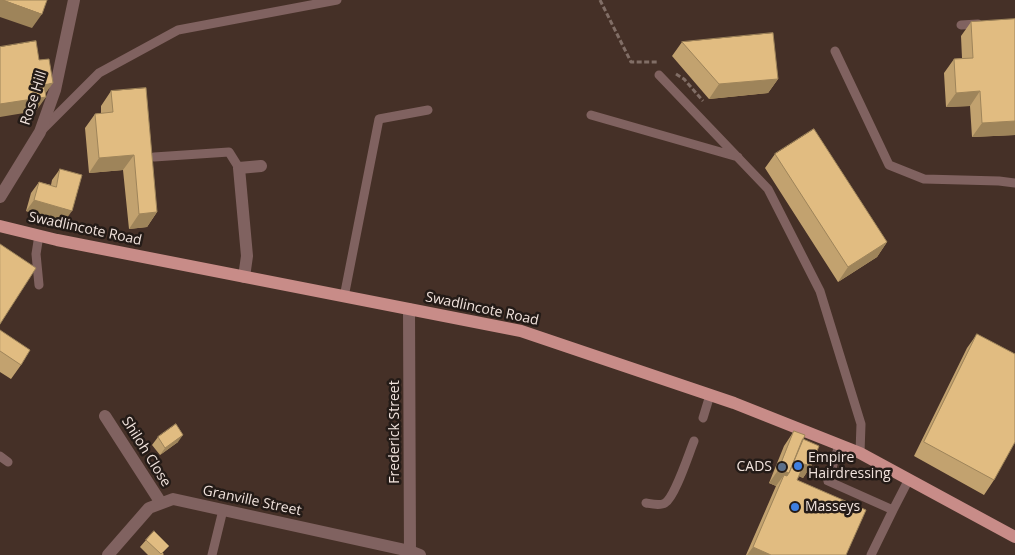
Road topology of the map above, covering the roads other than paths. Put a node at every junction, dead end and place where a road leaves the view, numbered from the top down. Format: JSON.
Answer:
{"nodes":[{"id":1,"x":74,"y":0,"type":"edge"},
{"id":2,"x":336,"y":0,"type":"edge"},
{"id":3,"x":988,"y":23,"type":"edge"},
{"id":4,"x":961,"y":25,"type":"dead end"},
{"id":5,"x":835,"y":51,"type":"dead end"},
{"id":6,"x":659,"y":75,"type":"dead end"},
{"id":7,"x":428,"y":110,"type":"dead end"},
{"id":8,"x":591,"y":115,"type":"dead end"},
{"id":9,"x":40,"y":132,"type":"junction"},
{"id":10,"x":154,"y":157,"type":"edge"},
{"id":11,"x":738,"y":157,"type":"junction"},
{"id":12,"x":261,"y":166,"type":"dead end"},
{"id":13,"x":239,"y":168,"type":"junction"},
{"id":14,"x":1015,"y":183,"type":"edge"},
{"id":15,"x":0,"y":197,"type":"edge"},
{"id":16,"x":0,"y":226,"type":"edge"},
{"id":17,"x":38,"y":235,"type":"junction"},
{"id":18,"x":244,"y":277,"type":"junction"},
{"id":19,"x":39,"y":285,"type":"dead end"},
{"id":20,"x":344,"y":297,"type":"junction"},
{"id":21,"x":409,"y":309,"type":"junction"},
{"id":22,"x":710,"y":395,"type":"junction"},
{"id":23,"x":105,"y":416,"type":"dead end"},
{"id":24,"x":703,"y":418,"type":"dead end"},
{"id":25,"x":694,"y":441,"type":"dead end"},
{"id":26,"x":839,"y":445,"type":"junction"},
{"id":27,"x":860,"y":454,"type":"junction"},
{"id":28,"x":909,"y":479,"type":"junction"},
{"id":29,"x":646,"y":503,"type":"dead end"},
{"id":30,"x":161,"y":504,"type":"junction"},
{"id":31,"x":223,"y":510,"type":"junction"},
{"id":32,"x":893,"y":510,"type":"junction"},
{"id":33,"x":1015,"y":537,"type":"edge"},
{"id":34,"x":413,"y":554,"type":"edge"},
{"id":35,"x":108,"y":555,"type":"edge"},
{"id":36,"x":212,"y":555,"type":"edge"},
{"id":37,"x":871,"y":555,"type":"edge"}],
"edges":[{"from":1,"to":9,"type":"street","name":"Rose Hill"},
{"from":2,"to":9,"type":"lane"},
{"from":3,"to":4,"type":"lane"},
{"from":5,"to":14,"type":"lane"},
{"from":6,"to":11,"type":"lane"},
{"from":7,"to":20,"type":"lane"},
{"from":8,"to":11,"type":"lane"},
{"from":9,"to":15,"type":"street","name":"Rose Hill"},
{"from":10,"to":13,"type":"lane"},
{"from":11,"to":27,"type":"lane"},
{"from":12,"to":13,"type":"street"},
{"from":13,"to":18,"type":"street"},
{"from":16,"to":17,"type":"main road","name":"Swadlincote Road"},
{"from":17,"to":18,"type":"main road","name":"Swadlincote Road"},
{"from":17,"to":19,"type":"lane"},
{"from":18,"to":20,"type":"main road","name":"Swadlincote Road"},
{"from":20,"to":21,"type":"main road","name":"Swadlincote Road"},
{"from":21,"to":22,"type":"main road","name":"Swadlincote Road"},
{"from":21,"to":34,"type":"street","name":"Frederick Street"},
{"from":22,"to":24,"type":"lane"},
{"from":22,"to":26,"type":"main road","name":"Swadlincote Road"},
{"from":23,"to":30,"type":"street","name":"Shiloh Close"},
{"from":25,"to":29,"type":"lane"},
{"from":26,"to":27,"type":"main road","name":"Swadlincote Road"},
{"from":26,"to":32,"type":"lane"},
{"from":27,"to":28,"type":"main road","name":"Swadlincote Road"},
{"from":28,"to":32,"type":"lane"},
{"from":28,"to":33,"type":"main road","name":"Swadlincote Road"},
{"from":30,"to":31,"type":"street","name":"Granville Street"},
{"from":30,"to":35,"type":"street","name":"Granville Street"},
{"from":31,"to":34,"type":"street","name":"Granville Street"},
{"from":31,"to":36,"type":"lane"},
{"from":32,"to":37,"type":"lane"}]}
